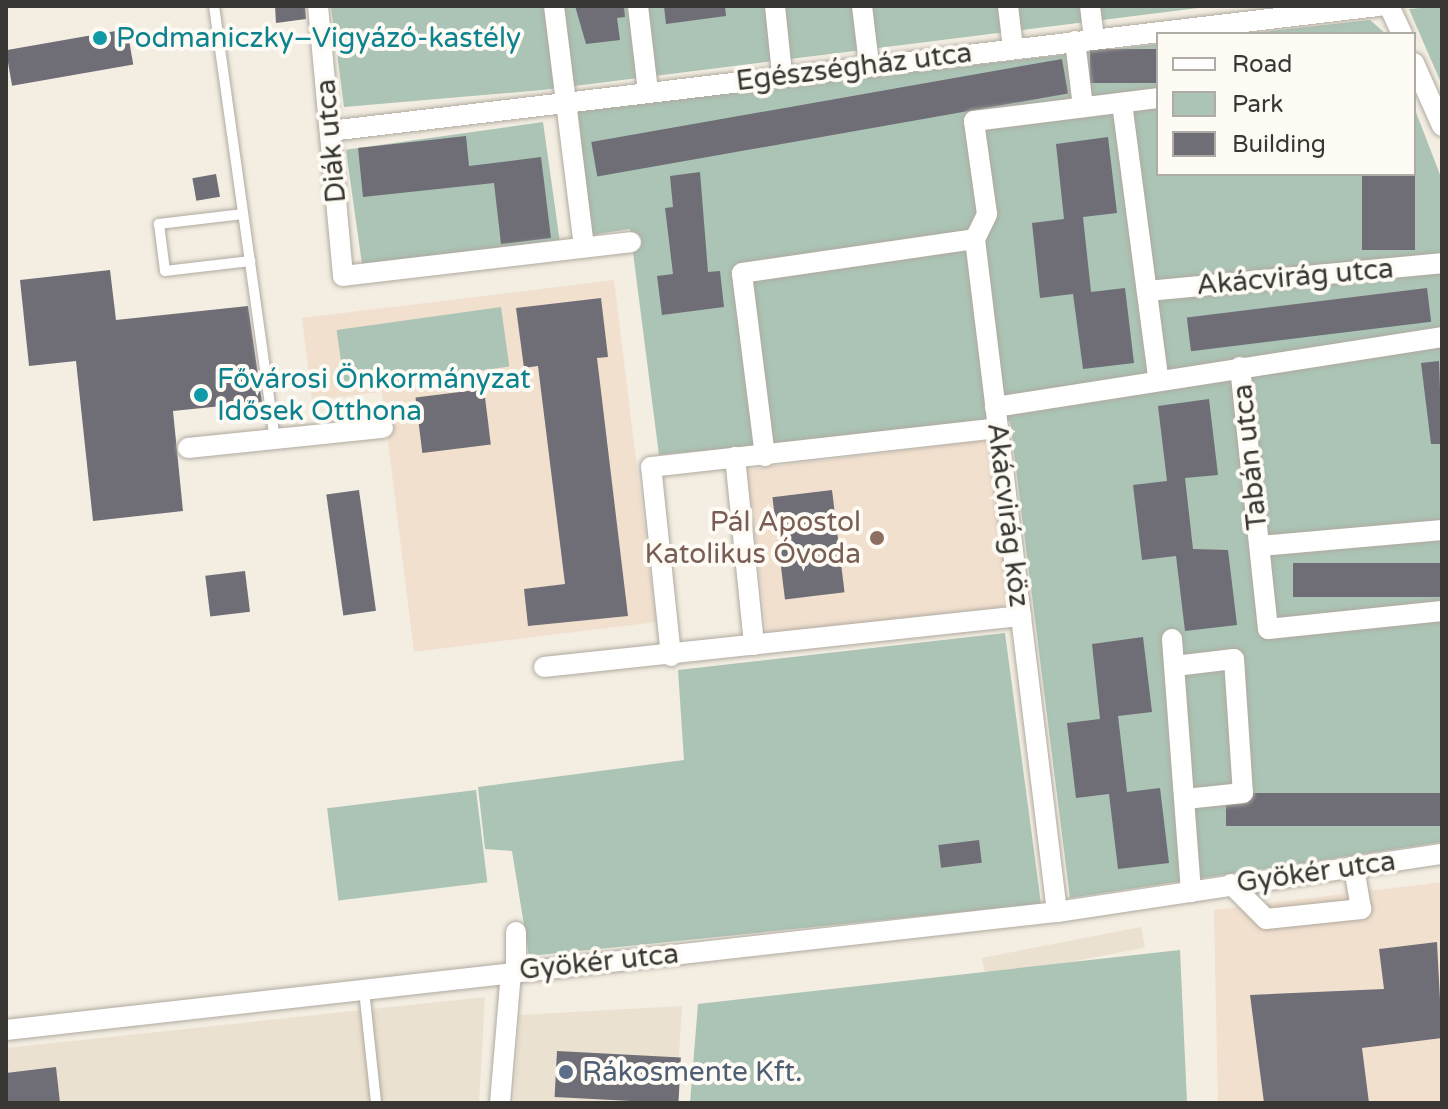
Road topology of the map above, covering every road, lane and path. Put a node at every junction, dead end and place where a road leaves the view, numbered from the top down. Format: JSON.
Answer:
{"nodes":[{"id":1,"x":214,"y":6,"type":"edge"},
{"id":2,"x":318,"y":6,"type":"edge"},
{"id":3,"x":554,"y":6,"type":"edge"},
{"id":4,"x":638,"y":6,"type":"edge"},
{"id":5,"x":775,"y":6,"type":"edge"},
{"id":6,"x":862,"y":6,"type":"edge"},
{"id":7,"x":1008,"y":6,"type":"edge"},
{"id":8,"x":1090,"y":6,"type":"edge"},
{"id":9,"x":1379,"y":6,"type":"edge"},
{"id":10,"x":1389,"y":6,"type":"edge"},
{"id":11,"x":1227,"y":14,"type":"edge"},
{"id":12,"x":1401,"y":32,"type":"edge"},
{"id":13,"x":1084,"y":40,"type":"junction"},
{"id":14,"x":1013,"y":48,"type":"junction"},
{"id":15,"x":869,"y":64,"type":"junction"},
{"id":16,"x":1416,"y":68,"type":"edge"},
{"id":17,"x":782,"y":74,"type":"junction"},
{"id":18,"x":648,"y":91,"type":"junction"},
{"id":19,"x":1156,"y":98,"type":"edge"},
{"id":20,"x":566,"y":102,"type":"junction"},
{"id":21,"x":1122,"y":103,"type":"junction"},
{"id":22,"x":1083,"y":107,"type":"junction"},
{"id":23,"x":1442,"y":126,"type":"edge"},
{"id":24,"x":330,"y":131,"type":"junction"},
{"id":25,"x":243,"y":214,"type":"junction"},
{"id":26,"x":975,"y":239,"type":"junction"},
{"id":27,"x":631,"y":242,"type":"dead end"},
{"id":28,"x":584,"y":247,"type":"junction"},
{"id":29,"x":250,"y":261,"type":"junction"},
{"id":30,"x":1442,"y":263,"type":"edge"},
{"id":31,"x":1147,"y":291,"type":"junction"},
{"id":32,"x":1442,"y":337,"type":"edge"},
{"id":33,"x":1240,"y":367,"type":"junction"},
{"id":34,"x":1158,"y":377,"type":"junction"},
{"id":35,"x":995,"y":407,"type":"junction"},
{"id":36,"x":383,"y":428,"type":"dead end"},
{"id":37,"x":997,"y":428,"type":"junction"},
{"id":38,"x":275,"y":439,"type":"junction"},
{"id":39,"x":188,"y":448,"type":"dead end"},
{"id":40,"x":765,"y":456,"type":"junction"},
{"id":41,"x":735,"y":457,"type":"junction"},
{"id":42,"x":1442,"y":530,"type":"edge"},
{"id":43,"x":1260,"y":546,"type":"junction"},
{"id":44,"x":1442,"y":611,"type":"edge"},
{"id":45,"x":1021,"y":616,"type":"junction"},
{"id":46,"x":1172,"y":639,"type":"dead end"},
{"id":47,"x":754,"y":645,"type":"junction"},
{"id":48,"x":671,"y":656,"type":"junction"},
{"id":49,"x":1175,"y":666,"type":"junction"},
{"id":50,"x":544,"y":667,"type":"dead end"},
{"id":51,"x":1185,"y":799,"type":"junction"},
{"id":52,"x":1442,"y":854,"type":"edge"},
{"id":53,"x":1354,"y":867,"type":"junction"},
{"id":54,"x":1231,"y":884,"type":"junction"},
{"id":55,"x":1191,"y":892,"type":"junction"},
{"id":56,"x":1057,"y":912,"type":"junction"},
{"id":57,"x":516,"y":932,"type":"dead end"},
{"id":58,"x":513,"y":971,"type":"junction"},
{"id":59,"x":364,"y":988,"type":"junction"},
{"id":60,"x":6,"y":1030,"type":"edge"},
{"id":61,"x":376,"y":1103,"type":"edge"},
{"id":62,"x":500,"y":1103,"type":"edge"}],
"edges":[{"from":1,"to":25,"type":"lane"},
{"from":2,"to":24,"type":"street","name":"Diák utca"},
{"from":3,"to":20,"type":"street"},
{"from":4,"to":18,"type":"street"},
{"from":5,"to":17,"type":"street"},
{"from":6,"to":15,"type":"street"},
{"from":7,"to":14,"type":"street"},
{"from":8,"to":13,"type":"street"},
{"from":9,"to":11,"type":"street","name":"Egészségház utca"},
{"from":10,"to":12,"type":"street"},
{"from":11,"to":13,"type":"street","name":"Egészségház utca"},
{"from":13,"to":14,"type":"street","name":"Egészségház utca"},
{"from":13,"to":22,"type":"street"},
{"from":14,"to":15,"type":"street","name":"Egészségház utca"},
{"from":15,"to":17,"type":"street","name":"Egészségház utca"},
{"from":16,"to":23,"type":"street"},
{"from":17,"to":18,"type":"street","name":"Egészségház utca"},
{"from":18,"to":20,"type":"street","name":"Egészségház utca"},
{"from":19,"to":21,"type":"street"},
{"from":20,"to":24,"type":"street","name":"Egészségház utca"},
{"from":20,"to":28,"type":"street"},
{"from":21,"to":22,"type":"street"},
{"from":21,"to":31,"type":"street"},
{"from":22,"to":26,"type":"street","name":"Akácvirág köz"},
{"from":24,"to":28,"type":"street","name":"Diák utca"},
{"from":25,"to":29,"type":"lane"},
{"from":25,"to":29,"type":"lane"},
{"from":26,"to":35,"type":"street","name":"Akácvirág köz"},
{"from":26,"to":40,"type":"street"},
{"from":27,"to":28,"type":"street"},
{"from":29,"to":38,"type":"lane"},
{"from":30,"to":31,"type":"street","name":"Akácvirág utca"},
{"from":31,"to":34,"type":"street"},
{"from":32,"to":33,"type":"street"},
{"from":33,"to":34,"type":"street"},
{"from":33,"to":43,"type":"street","name":"Tabán utca"},
{"from":34,"to":35,"type":"street"},
{"from":35,"to":37,"type":"street","name":"Akácvirág köz"},
{"from":36,"to":38,"type":"street"},
{"from":37,"to":40,"type":"street"},
{"from":37,"to":45,"type":"street","name":"Akácvirág köz"},
{"from":38,"to":39,"type":"street"},
{"from":40,"to":41,"type":"street"},
{"from":41,"to":47,"type":"street"},
{"from":41,"to":48,"type":"street"},
{"from":42,"to":43,"type":"street","name":"Tabán utca"},
{"from":43,"to":44,"type":"street","name":"Tabán utca"},
{"from":45,"to":47,"type":"street"},
{"from":45,"to":56,"type":"street","name":"Akácvirág köz"},
{"from":46,"to":49,"type":"street"},
{"from":47,"to":48,"type":"street"},
{"from":48,"to":50,"type":"street"},
{"from":49,"to":51,"type":"street"},
{"from":49,"to":51,"type":"street"},
{"from":51,"to":55,"type":"street"},
{"from":52,"to":53,"type":"street","name":"Gyökér utca"},
{"from":53,"to":54,"type":"street","name":"Gyökér utca"},
{"from":53,"to":54,"type":"street"},
{"from":54,"to":55,"type":"street","name":"Gyökér utca"},
{"from":55,"to":56,"type":"street","name":"Gyökér utca"},
{"from":56,"to":58,"type":"street","name":"Gyökér utca"},
{"from":57,"to":58,"type":"street"},
{"from":58,"to":59,"type":"street","name":"Gyökér utca"},
{"from":58,"to":62,"type":"street"},
{"from":59,"to":60,"type":"street","name":"Gyökér utca"},
{"from":59,"to":61,"type":"lane"}]}
